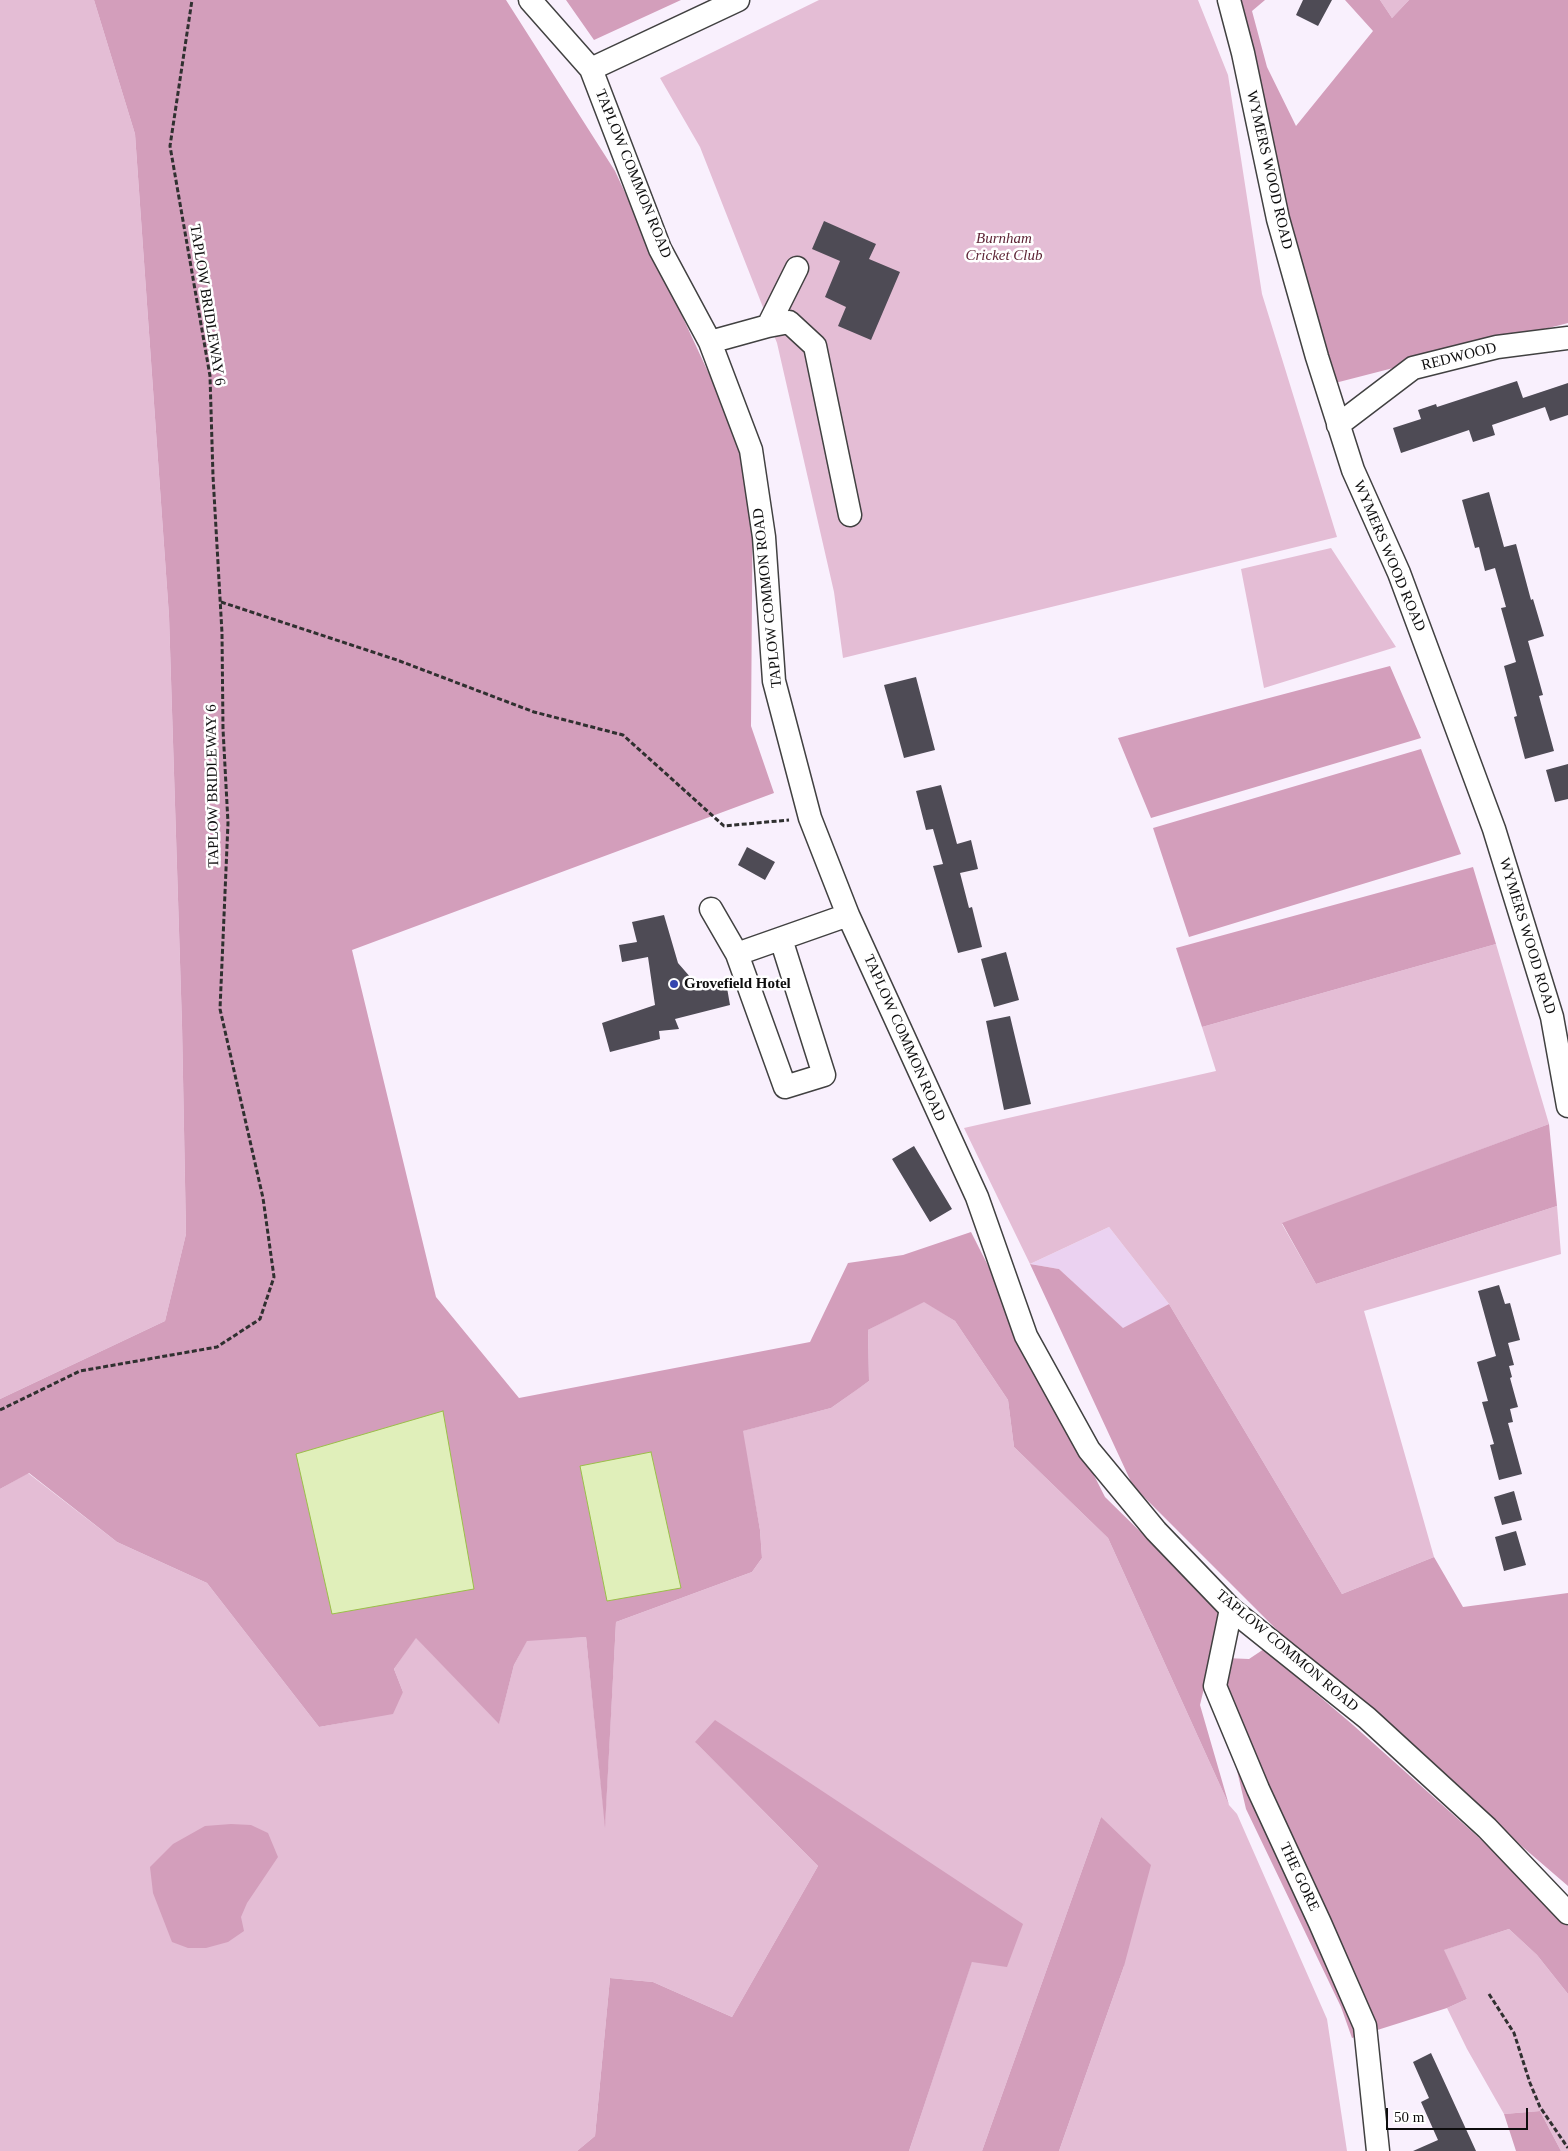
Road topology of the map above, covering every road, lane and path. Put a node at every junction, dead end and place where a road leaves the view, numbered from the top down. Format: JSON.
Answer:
{"nodes":[{"id":1,"x":192,"y":0,"type":"edge"},
{"id":2,"x":530,"y":0,"type":"edge"},
{"id":3,"x":738,"y":0,"type":"edge"},
{"id":4,"x":1229,"y":0,"type":"edge"},
{"id":5,"x":591,"y":68,"type":"junction"},
{"id":6,"x":797,"y":268,"type":"dead end"},
{"id":7,"x":768,"y":326,"type":"junction"},
{"id":8,"x":1568,"y":338,"type":"edge"},
{"id":9,"x":710,"y":342,"type":"junction"},
{"id":10,"x":1338,"y":425,"type":"junction"},
{"id":11,"x":850,"y":516,"type":"dead end"},
{"id":12,"x":221,"y":602,"type":"junction"},
{"id":13,"x":810,"y":818,"type":"junction"},
{"id":14,"x":711,"y":910,"type":"dead end"},
{"id":15,"x":848,"y":915,"type":"junction"},
{"id":16,"x":781,"y":939,"type":"junction"},
{"id":17,"x":737,"y":954,"type":"junction"},
{"id":18,"x":1560,"y":1017,"type":"edge"},
{"id":19,"x":1564,"y":1053,"type":"edge"},
{"id":20,"x":1568,"y":1106,"type":"edge"},
{"id":21,"x":0,"y":1410,"type":"edge"},
{"id":22,"x":1231,"y":1609,"type":"junction"},
{"id":23,"x":1568,"y":1913,"type":"edge"},
{"id":24,"x":1489,"y":1994,"type":"dead end"},
{"id":25,"x":1568,"y":2148,"type":"edge"},
{"id":26,"x":1378,"y":2151,"type":"edge"}],
"edges":[{"from":1,"to":12,"type":"path","name":"TAPLOW BRIDLEWAY 6"},
{"from":2,"to":5,"type":"street","name":"TAPLOW COMMON ROAD"},
{"from":3,"to":5,"type":"street"},
{"from":4,"to":10,"type":"street","name":"WYMERS WOOD ROAD"},
{"from":5,"to":9,"type":"street","name":"TAPLOW COMMON ROAD"},
{"from":6,"to":7,"type":"street"},
{"from":7,"to":9,"type":"street"},
{"from":7,"to":11,"type":"street"},
{"from":8,"to":10,"type":"street","name":"REDWOOD"},
{"from":9,"to":13,"type":"street","name":"TAPLOW COMMON ROAD"},
{"from":10,"to":18,"type":"street","name":"WYMERS WOOD ROAD"},
{"from":12,"to":13,"type":"path"},
{"from":12,"to":21,"type":"path","name":"TAPLOW BRIDLEWAY 6"},
{"from":13,"to":15,"type":"street","name":"TAPLOW COMMON ROAD"},
{"from":14,"to":17,"type":"street"},
{"from":15,"to":16,"type":"street"},
{"from":15,"to":22,"type":"street","name":"TAPLOW COMMON ROAD"},
{"from":16,"to":17,"type":"street"},
{"from":16,"to":17,"type":"street"},
{"from":18,"to":19,"type":"street","name":"WYMERS WOOD ROAD"},
{"from":19,"to":20,"type":"street","name":"WYMERS WOOD ROAD"},
{"from":22,"to":23,"type":"street","name":"TAPLOW COMMON ROAD"},
{"from":22,"to":26,"type":"street","name":"THE GORE"},
{"from":24,"to":25,"type":"path"}]}
